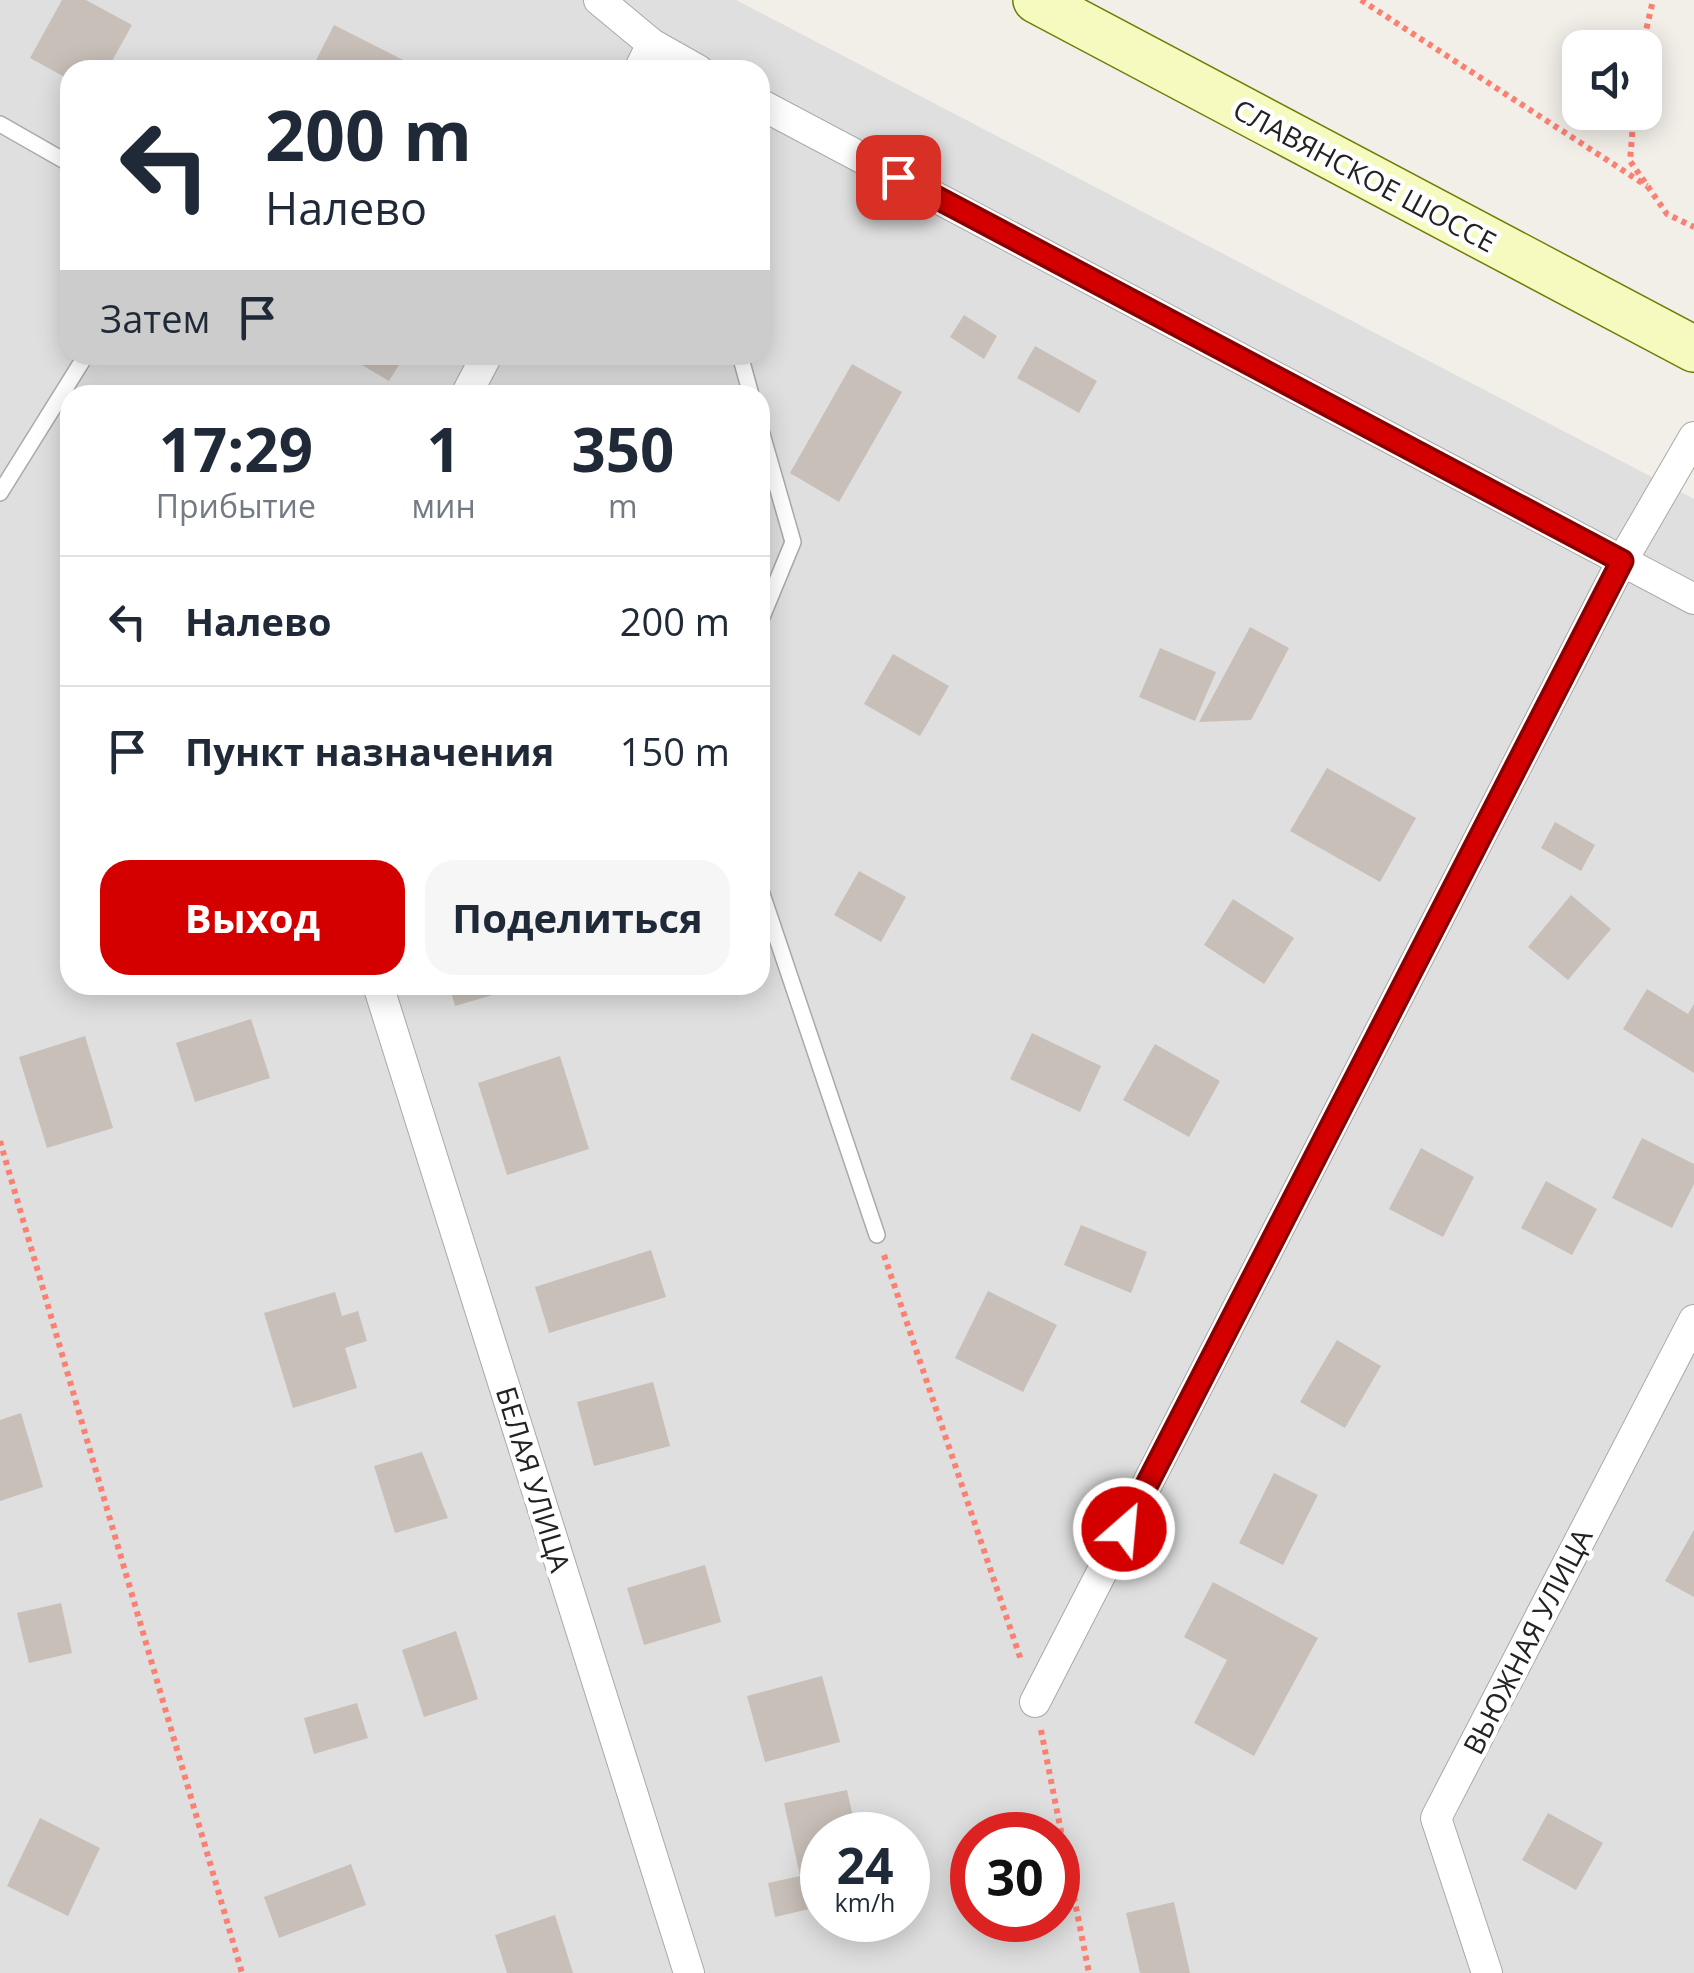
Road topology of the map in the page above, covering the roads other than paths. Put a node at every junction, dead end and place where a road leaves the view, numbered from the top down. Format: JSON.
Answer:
{"nodes":[{"id":1,"x":599,"y":0,"type":"edge"},
{"id":2,"x":1036,"y":0,"type":"edge"},
{"id":3,"x":646,"y":57,"type":"edge"},
{"id":4,"x":770,"y":109,"type":"edge"},
{"id":5,"x":0,"y":124,"type":"edge"},
{"id":6,"x":60,"y":158,"type":"edge"},
{"id":7,"x":1694,"y":349,"type":"edge"},
{"id":8,"x":60,"y":397,"type":"edge"},
{"id":9,"x":1694,"y":437,"type":"edge"},
{"id":10,"x":770,"y":462,"type":"edge"},
{"id":11,"x":0,"y":493,"type":"edge"},
{"id":12,"x":1622,"y":561,"type":"junction"},
{"id":13,"x":770,"y":598,"type":"edge"},
{"id":14,"x":1694,"y":599,"type":"edge"},
{"id":15,"x":770,"y":918,"type":"edge"},
{"id":16,"x":381,"y":995,"type":"edge"},
{"id":17,"x":877,"y":1235,"type":"road end"},
{"id":18,"x":1694,"y":1320,"type":"edge"},
{"id":19,"x":1035,"y":1702,"type":"road end"},
{"id":20,"x":689,"y":1973,"type":"edge"},
{"id":21,"x":1487,"y":1973,"type":"edge"}],
"edges":[{"from":1,"to":3,"type":"street"},
{"from":2,"to":7,"type":"main road","name":"СЛАВЯНСКОЕ ШОССЕ"},
{"from":4,"to":12,"type":"street"},
{"from":5,"to":6,"type":"lane"},
{"from":8,"to":11,"type":"lane"},
{"from":9,"to":12,"type":"street"},
{"from":10,"to":13,"type":"lane"},
{"from":12,"to":14,"type":"street"},
{"from":12,"to":19,"type":"street"},
{"from":15,"to":17,"type":"lane"},
{"from":16,"to":20,"type":"street","name":"БЕЛАЯ УЛИЦА"},
{"from":18,"to":21,"type":"street","name":"ВЬЮЖНАЯ УЛИЦА"}]}
